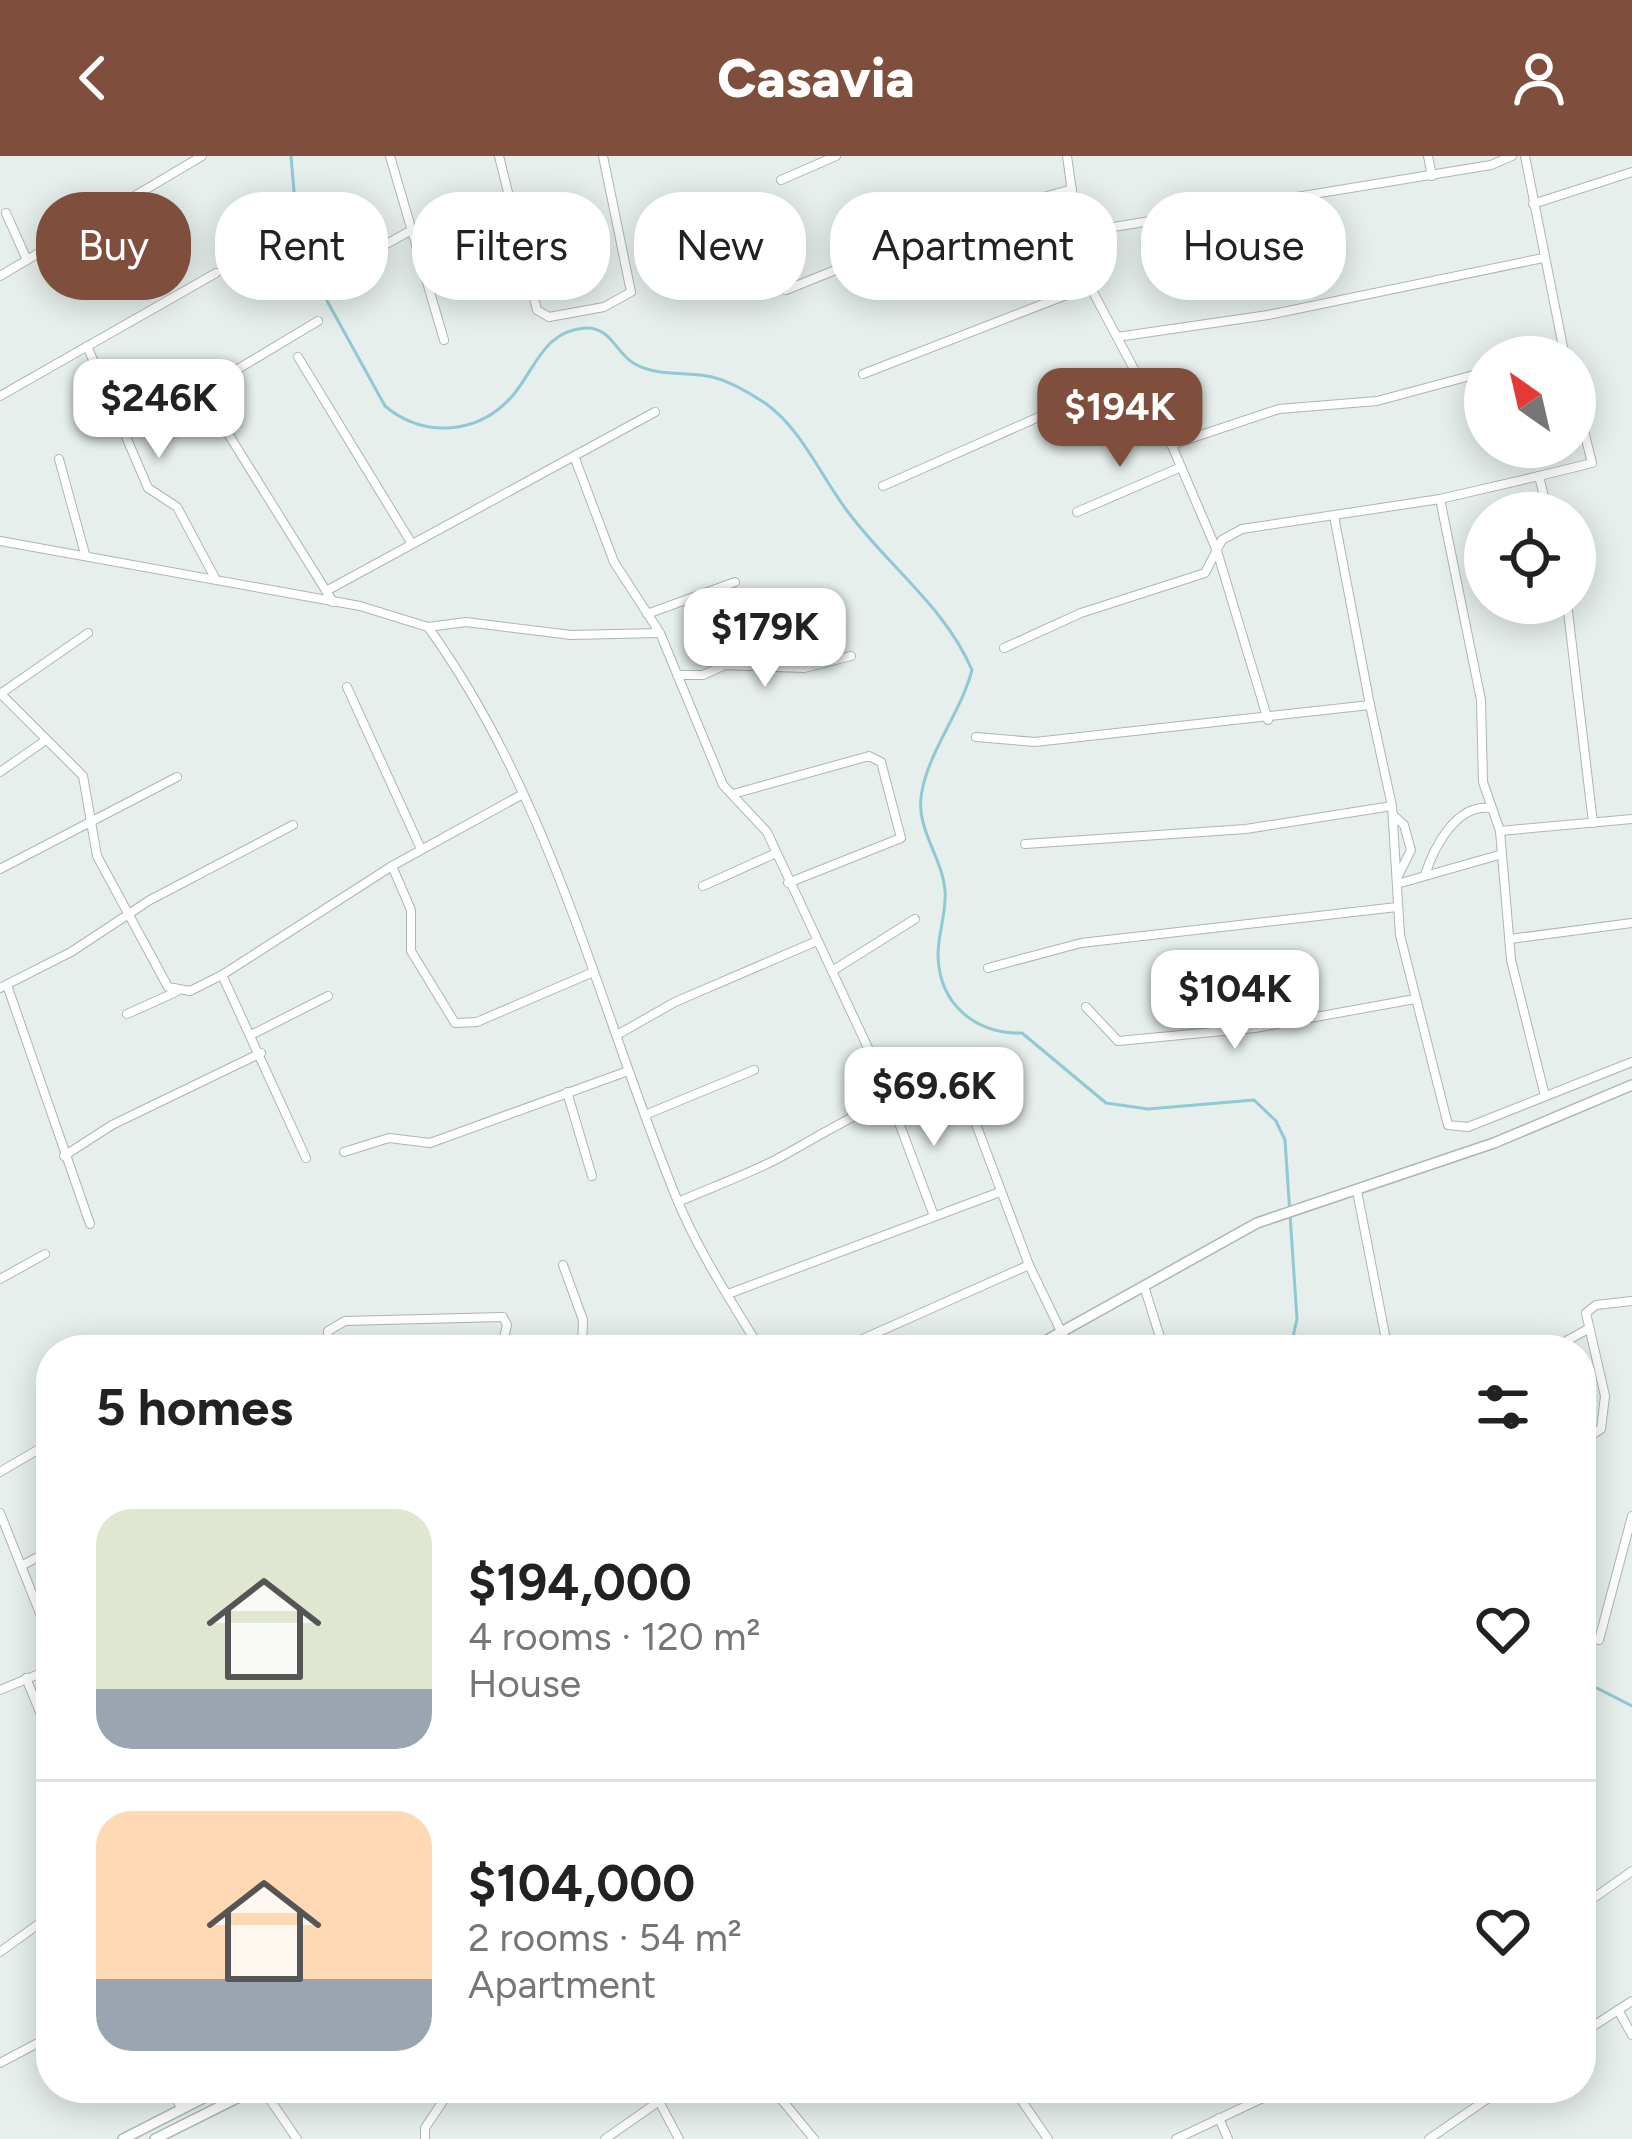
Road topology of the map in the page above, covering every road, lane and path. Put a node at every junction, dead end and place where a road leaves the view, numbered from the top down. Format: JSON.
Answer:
{"nodes":[{"id":1,"x":202,"y":156,"type":"edge"},
{"id":2,"x":390,"y":156,"type":"edge"},
{"id":3,"x":499,"y":156,"type":"edge"},
{"id":4,"x":603,"y":156,"type":"edge"},
{"id":5,"x":836,"y":156,"type":"edge"},
{"id":6,"x":1067,"y":156,"type":"edge"},
{"id":7,"x":1428,"y":156,"type":"edge"},
{"id":8,"x":1512,"y":156,"type":"edge"},
{"id":9,"x":1525,"y":156,"type":"edge"},
{"id":10,"x":1632,"y":172,"type":"edge"},
{"id":11,"x":1432,"y":176,"type":"junction"},
{"id":12,"x":781,"y":180,"type":"dead end"},
{"id":13,"x":1072,"y":189,"type":"junction"},
{"id":14,"x":1072,"y":192,"type":"edge"},
{"id":15,"x":1534,"y":204,"type":"junction"},
{"id":16,"x":6,"y":213,"type":"dead end"},
{"id":17,"x":1117,"y":227,"type":"edge"},
{"id":18,"x":410,"y":231,"type":"junction"},
{"id":19,"x":388,"y":243,"type":"edge"},
{"id":20,"x":1543,"y":258,"type":"junction"},
{"id":21,"x":27,"y":260,"type":"junction"},
{"id":22,"x":215,"y":273,"type":"edge"},
{"id":23,"x":0,"y":276,"type":"edge"},
{"id":24,"x":806,"y":282,"type":"edge"},
{"id":25,"x":1053,"y":300,"type":"edge"},
{"id":26,"x":1099,"y":300,"type":"edge"},
{"id":27,"x":318,"y":321,"type":"dead end"},
{"id":28,"x":1560,"y":336,"type":"edge"},
{"id":29,"x":1117,"y":337,"type":"junction"},
{"id":30,"x":444,"y":340,"type":"dead end"},
{"id":31,"x":87,"y":346,"type":"junction"},
{"id":32,"x":298,"y":357,"type":"dead end"},
{"id":33,"x":862,"y":374,"type":"dead end"},
{"id":34,"x":1136,"y":374,"type":"junction"},
{"id":35,"x":1464,"y":378,"type":"edge"},
{"id":36,"x":0,"y":396,"type":"edge"},
{"id":37,"x":655,"y":412,"type":"dead end"},
{"id":38,"x":1171,"y":445,"type":"junction"},
{"id":39,"x":574,"y":456,"type":"junction"},
{"id":40,"x":58,"y":459,"type":"dead end"},
{"id":41,"x":1181,"y":467,"type":"junction"},
{"id":42,"x":1572,"y":468,"type":"edge"},
{"id":43,"x":1539,"y":476,"type":"junction"},
{"id":44,"x":883,"y":486,"type":"dead end"},
{"id":45,"x":1543,"y":492,"type":"edge"},
{"id":46,"x":1440,"y":499,"type":"junction"},
{"id":47,"x":1077,"y":512,"type":"dead end"},
{"id":48,"x":1334,"y":516,"type":"junction"},
{"id":49,"x":0,"y":541,"type":"edge"},
{"id":50,"x":412,"y":544,"type":"junction"},
{"id":51,"x":1217,"y":551,"type":"junction"},
{"id":52,"x":85,"y":554,"type":"junction"},
{"id":53,"x":214,"y":578,"type":"junction"},
{"id":54,"x":735,"y":582,"type":"dead end"},
{"id":55,"x":326,"y":591,"type":"junction"},
{"id":56,"x":334,"y":603,"type":"junction"},
{"id":57,"x":647,"y":614,"type":"junction"},
{"id":58,"x":1570,"y":624,"type":"edge"},
{"id":59,"x":428,"y":627,"type":"junction"},
{"id":60,"x":88,"y":633,"type":"dead end"},
{"id":61,"x":660,"y":633,"type":"junction"},
{"id":62,"x":1004,"y":648,"type":"dead end"},
{"id":63,"x":851,"y":656,"type":"dead end"},
{"id":64,"x":677,"y":675,"type":"junction"},
{"id":65,"x":347,"y":687,"type":"dead end"},
{"id":66,"x":0,"y":694,"type":"edge"},
{"id":67,"x":1370,"y":705,"type":"junction"},
{"id":68,"x":1268,"y":720,"type":"junction"},
{"id":69,"x":976,"y":736,"type":"dead end"},
{"id":70,"x":46,"y":740,"type":"junction"},
{"id":71,"x":0,"y":772,"type":"edge"},
{"id":72,"x":177,"y":777,"type":"dead end"},
{"id":73,"x":523,"y":794,"type":"junction"},
{"id":74,"x":733,"y":794,"type":"junction"},
{"id":75,"x":1490,"y":808,"type":"junction"},
{"id":76,"x":1392,"y":810,"type":"junction"},
{"id":77,"x":1632,"y":819,"type":"edge"},
{"id":78,"x":90,"y":822,"type":"junction"},
{"id":79,"x":1594,"y":823,"type":"junction"},
{"id":80,"x":293,"y":825,"type":"dead end"},
{"id":81,"x":1500,"y":831,"type":"junction"},
{"id":82,"x":1025,"y":844,"type":"dead end"},
{"id":83,"x":421,"y":849,"type":"junction"},
{"id":84,"x":776,"y":853,"type":"junction"},
{"id":85,"x":1499,"y":855,"type":"junction"},
{"id":86,"x":392,"y":866,"type":"junction"},
{"id":87,"x":0,"y":869,"type":"edge"},
{"id":88,"x":1424,"y":877,"type":"junction"},
{"id":89,"x":1396,"y":882,"type":"junction"},
{"id":90,"x":788,"y":883,"type":"junction"},
{"id":91,"x":703,"y":886,"type":"dead end"},
{"id":92,"x":1397,"y":907,"type":"junction"},
{"id":93,"x":129,"y":913,"type":"junction"},
{"id":94,"x":915,"y":919,"type":"dead end"},
{"id":95,"x":1632,"y":923,"type":"edge"},
{"id":96,"x":1510,"y":939,"type":"junction"},
{"id":97,"x":817,"y":941,"type":"junction"},
{"id":98,"x":988,"y":968,"type":"dead end"},
{"id":99,"x":832,"y":971,"type":"junction"},
{"id":100,"x":591,"y":973,"type":"junction"},
{"id":101,"x":222,"y":975,"type":"junction"},
{"id":102,"x":4,"y":987,"type":"edge"},
{"id":103,"x":178,"y":991,"type":"junction"},
{"id":104,"x":328,"y":996,"type":"dead end"},
{"id":105,"x":1414,"y":999,"type":"junction"},
{"id":106,"x":1086,"y":1007,"type":"dead end"},
{"id":107,"x":127,"y":1013,"type":"dead end"},
{"id":108,"x":253,"y":1034,"type":"junction"},
{"id":109,"x":616,"y":1035,"type":"junction"},
{"id":110,"x":261,"y":1053,"type":"junction"},
{"id":111,"x":1632,"y":1062,"type":"edge"},
{"id":112,"x":754,"y":1070,"type":"dead end"},
{"id":113,"x":628,"y":1071,"type":"junction"},
{"id":114,"x":1632,"y":1085,"type":"edge"},
{"id":115,"x":567,"y":1092,"type":"junction"},
{"id":116,"x":1545,"y":1096,"type":"junction"},
{"id":117,"x":890,"y":1099,"type":"junction"},
{"id":118,"x":645,"y":1115,"type":"junction"},
{"id":119,"x":344,"y":1152,"type":"dead end"},
{"id":120,"x":64,"y":1156,"type":"junction"},
{"id":121,"x":306,"y":1158,"type":"dead end"},
{"id":122,"x":592,"y":1176,"type":"dead end"},
{"id":123,"x":1357,"y":1191,"type":"junction"},
{"id":124,"x":1000,"y":1192,"type":"junction"},
{"id":125,"x":678,"y":1202,"type":"junction"},
{"id":126,"x":934,"y":1216,"type":"junction"},
{"id":127,"x":90,"y":1224,"type":"dead end"},
{"id":128,"x":45,"y":1254,"type":"dead end"},
{"id":129,"x":563,"y":1264,"type":"dead end"},
{"id":130,"x":1029,"y":1265,"type":"junction"},
{"id":131,"x":0,"y":1279,"type":"edge"},
{"id":132,"x":1144,"y":1286,"type":"junction"},
{"id":133,"x":728,"y":1294,"type":"junction"},
{"id":134,"x":1632,"y":1301,"type":"edge"},
{"id":135,"x":1588,"y":1329,"type":"junction"},
{"id":136,"x":1063,"y":1333,"type":"junction"},
{"id":137,"x":328,"y":1335,"type":"edge"},
{"id":138,"x":504,"y":1335,"type":"edge"},
{"id":139,"x":582,"y":1335,"type":"edge"},
{"id":140,"x":752,"y":1335,"type":"edge"},
{"id":141,"x":872,"y":1335,"type":"edge"},
{"id":142,"x":1059,"y":1335,"type":"edge"},
{"id":143,"x":1159,"y":1335,"type":"edge"},
{"id":144,"x":1385,"y":1335,"type":"edge"},
{"id":145,"x":1577,"y":1335,"type":"edge"},
{"id":146,"x":1589,"y":1335,"type":"edge"},
{"id":147,"x":1596,"y":1364,"type":"edge"},
{"id":148,"x":1596,"y":1432,"type":"edge"},
{"id":149,"x":36,"y":1451,"type":"edge"},
{"id":150,"x":0,"y":1472,"type":"edge"},
{"id":151,"x":0,"y":1513,"type":"edge"},
{"id":152,"x":1632,"y":1516,"type":"edge"},
{"id":153,"x":36,"y":1558,"type":"edge"},
{"id":154,"x":23,"y":1565,"type":"junction"},
{"id":155,"x":36,"y":1600,"type":"edge"},
{"id":156,"x":1599,"y":1640,"type":"dead end"},
{"id":157,"x":36,"y":1675,"type":"edge"},
{"id":158,"x":26,"y":1678,"type":"junction"},
{"id":159,"x":0,"y":1690,"type":"edge"},
{"id":160,"x":36,"y":1702,"type":"edge"},
{"id":161,"x":1632,"y":1870,"type":"edge"},
{"id":162,"x":1596,"y":1896,"type":"edge"},
{"id":163,"x":36,"y":1926,"type":"edge"},
{"id":164,"x":0,"y":1952,"type":"edge"},
{"id":165,"x":1632,"y":2001,"type":"edge"},
{"id":166,"x":1618,"y":2010,"type":"junction"},
{"id":167,"x":1596,"y":2024,"type":"edge"},
{"id":168,"x":1632,"y":2035,"type":"edge"},
{"id":169,"x":36,"y":2044,"type":"edge"},
{"id":170,"x":0,"y":2063,"type":"edge"},
{"id":171,"x":179,"y":2103,"type":"edge"},
{"id":172,"x":192,"y":2103,"type":"edge"},
{"id":173,"x":233,"y":2103,"type":"edge"},
{"id":174,"x":271,"y":2103,"type":"edge"},
{"id":175,"x":442,"y":2103,"type":"edge"},
{"id":176,"x":657,"y":2103,"type":"edge"},
{"id":177,"x":659,"y":2103,"type":"edge"},
{"id":178,"x":784,"y":2103,"type":"edge"},
{"id":179,"x":1023,"y":2103,"type":"edge"},
{"id":180,"x":1252,"y":2103,"type":"edge"},
{"id":181,"x":1483,"y":2103,"type":"edge"},
{"id":182,"x":181,"y":2108,"type":"junction"},
{"id":183,"x":1219,"y":2118,"type":"junction"},
{"id":184,"x":174,"y":2135,"type":"edge"},
{"id":185,"x":1435,"y":2138,"type":"edge"},
{"id":186,"x":123,"y":2139,"type":"edge"},
{"id":187,"x":154,"y":2139,"type":"edge"},
{"id":188,"x":297,"y":2139,"type":"edge"},
{"id":189,"x":425,"y":2139,"type":"edge"},
{"id":190,"x":604,"y":2139,"type":"edge"},
{"id":191,"x":679,"y":2139,"type":"edge"},
{"id":192,"x":814,"y":2139,"type":"edge"},
{"id":193,"x":1048,"y":2139,"type":"edge"},
{"id":194,"x":1176,"y":2139,"type":"edge"},
{"id":195,"x":1228,"y":2139,"type":"edge"}],
"edges":[{"from":1,"to":21,"type":"street"},
{"from":2,"to":18,"type":"street"},
{"from":3,"to":4,"type":"street"},
{"from":5,"to":12,"type":"street"},
{"from":6,"to":13,"type":"street"},
{"from":7,"to":11,"type":"street"},
{"from":8,"to":11,"type":"street"},
{"from":9,"to":15,"type":"street"},
{"from":10,"to":15,"type":"street"},
{"from":11,"to":17,"type":"street"},
{"from":13,"to":14,"type":"street"},
{"from":13,"to":24,"type":"street"},
{"from":15,"to":20,"type":"street"},
{"from":16,"to":21,"type":"street"},
{"from":18,"to":19,"type":"street"},
{"from":18,"to":30,"type":"street"},
{"from":20,"to":28,"type":"street"},
{"from":20,"to":29,"type":"street"},
{"from":21,"to":23,"type":"street"},
{"from":22,"to":31,"type":"street"},
{"from":25,"to":33,"type":"street"},
{"from":26,"to":29,"type":"street"},
{"from":27,"to":55,"type":"street"},
{"from":29,"to":34,"type":"street"},
{"from":31,"to":36,"type":"street"},
{"from":31,"to":53,"type":"street"},
{"from":32,"to":50,"type":"street"},
{"from":34,"to":38,"type":"street"},
{"from":34,"to":44,"type":"street"},
{"from":35,"to":38,"type":"street"},
{"from":37,"to":39,"type":"street"},
{"from":38,"to":41,"type":"street"},
{"from":39,"to":50,"type":"street"},
{"from":39,"to":57,"type":"street"},
{"from":40,"to":52,"type":"street"},
{"from":41,"to":47,"type":"street"},
{"from":41,"to":51,"type":"street"},
{"from":42,"to":43,"type":"street"},
{"from":43,"to":45,"type":"street"},
{"from":43,"to":46,"type":"street"},
{"from":46,"to":48,"type":"street"},
{"from":46,"to":75,"type":"street"},
{"from":48,"to":51,"type":"street"},
{"from":48,"to":67,"type":"street"},
{"from":49,"to":52,"type":"street"},
{"from":50,"to":55,"type":"street"},
{"from":51,"to":62,"type":"street"},
{"from":51,"to":68,"type":"street"},
{"from":52,"to":53,"type":"street"},
{"from":53,"to":56,"type":"street"},
{"from":54,"to":57,"type":"street"},
{"from":55,"to":56,"type":"street"},
{"from":56,"to":59,"type":"street"},
{"from":57,"to":61,"type":"street"},
{"from":58,"to":79,"type":"street"},
{"from":59,"to":61,"type":"street"},
{"from":59,"to":73,"type":"street"},
{"from":60,"to":66,"type":"street"},
{"from":61,"to":64,"type":"street"},
{"from":63,"to":64,"type":"street"},
{"from":64,"to":74,"type":"street"},
{"from":65,"to":83,"type":"street"},
{"from":66,"to":70,"type":"street"},
{"from":67,"to":68,"type":"street"},
{"from":67,"to":76,"type":"street"},
{"from":68,"to":69,"type":"street"},
{"from":70,"to":71,"type":"street"},
{"from":70,"to":78,"type":"street"},
{"from":72,"to":78,"type":"street"},
{"from":73,"to":83,"type":"street"},
{"from":73,"to":100,"type":"street"},
{"from":74,"to":84,"type":"street"},
{"from":74,"to":90,"type":"street"},
{"from":75,"to":81,"type":"street"},
{"from":75,"to":88,"type":"street"},
{"from":76,"to":82,"type":"street"},
{"from":76,"to":89,"type":"street"},
{"from":76,"to":89,"type":"street"},
{"from":77,"to":79,"type":"street"},
{"from":78,"to":87,"type":"street"},
{"from":78,"to":93,"type":"street"},
{"from":79,"to":81,"type":"street"},
{"from":80,"to":93,"type":"street"},
{"from":81,"to":85,"type":"street"},
{"from":83,"to":86,"type":"street"},
{"from":84,"to":90,"type":"street"},
{"from":84,"to":91,"type":"street"},
{"from":85,"to":88,"type":"street"},
{"from":85,"to":96,"type":"street"},
{"from":86,"to":100,"type":"street"},
{"from":86,"to":101,"type":"street"},
{"from":88,"to":89,"type":"street"},
{"from":89,"to":92,"type":"street"},
{"from":90,"to":97,"type":"street"},
{"from":92,"to":98,"type":"street"},
{"from":92,"to":105,"type":"street"},
{"from":93,"to":102,"type":"street"},
{"from":93,"to":103,"type":"street"},
{"from":94,"to":99,"type":"street"},
{"from":95,"to":96,"type":"street"},
{"from":96,"to":116,"type":"street"},
{"from":97,"to":99,"type":"street"},
{"from":97,"to":109,"type":"street"},
{"from":99,"to":117,"type":"street"},
{"from":100,"to":109,"type":"street"},
{"from":101,"to":103,"type":"street"},
{"from":101,"to":108,"type":"street"},
{"from":102,"to":120,"type":"street"},
{"from":103,"to":107,"type":"street"},
{"from":104,"to":108,"type":"street"},
{"from":105,"to":106,"type":"street"},
{"from":105,"to":116,"type":"street"},
{"from":108,"to":110,"type":"street"},
{"from":109,"to":113,"type":"street"},
{"from":110,"to":120,"type":"street"},
{"from":110,"to":121,"type":"street"},
{"from":111,"to":116,"type":"street"},
{"from":112,"to":118,"type":"street"},
{"from":113,"to":115,"type":"street"},
{"from":113,"to":118,"type":"street"},
{"from":114,"to":123,"type":"street"},
{"from":115,"to":119,"type":"street"},
{"from":115,"to":122,"type":"street"},
{"from":117,"to":124,"type":"street"},
{"from":117,"to":125,"type":"street"},
{"from":117,"to":126,"type":"street"},
{"from":118,"to":125,"type":"street"},
{"from":120,"to":127,"type":"street"},
{"from":123,"to":132,"type":"street"},
{"from":123,"to":144,"type":"street"},
{"from":124,"to":126,"type":"street"},
{"from":124,"to":130,"type":"street"},
{"from":125,"to":133,"type":"street"},
{"from":126,"to":133,"type":"street"},
{"from":128,"to":131,"type":"street"},
{"from":129,"to":139,"type":"street"},
{"from":130,"to":136,"type":"street"},
{"from":130,"to":141,"type":"street"},
{"from":132,"to":136,"type":"street"},
{"from":132,"to":143,"type":"street"},
{"from":133,"to":140,"type":"street"},
{"from":134,"to":135,"type":"street"},
{"from":135,"to":145,"type":"street"},
{"from":135,"to":146,"type":"street"},
{"from":136,"to":142,"type":"street"},
{"from":137,"to":138,"type":"street"},
{"from":147,"to":148,"type":"street"},
{"from":149,"to":150,"type":"street"},
{"from":151,"to":154,"type":"street"},
{"from":152,"to":156,"type":"street"},
{"from":153,"to":154,"type":"street"},
{"from":154,"to":155,"type":"street"},
{"from":157,"to":158,"type":"street"},
{"from":158,"to":159,"type":"street"},
{"from":158,"to":160,"type":"street"},
{"from":161,"to":162,"type":"street"},
{"from":163,"to":164,"type":"street"},
{"from":165,"to":166,"type":"street"},
{"from":166,"to":167,"type":"street"},
{"from":166,"to":168,"type":"street"},
{"from":169,"to":170,"type":"street"},
{"from":171,"to":182,"type":"street"},
{"from":172,"to":182,"type":"street"},
{"from":173,"to":184,"type":"street"},
{"from":174,"to":188,"type":"street"},
{"from":175,"to":189,"type":"street"},
{"from":176,"to":190,"type":"street"},
{"from":177,"to":191,"type":"street"},
{"from":178,"to":192,"type":"street"},
{"from":179,"to":193,"type":"street"},
{"from":180,"to":183,"type":"street"},
{"from":181,"to":185,"type":"street"},
{"from":182,"to":186,"type":"street"},
{"from":183,"to":194,"type":"street"},
{"from":183,"to":195,"type":"street"},
{"from":184,"to":187,"type":"street"}]}
